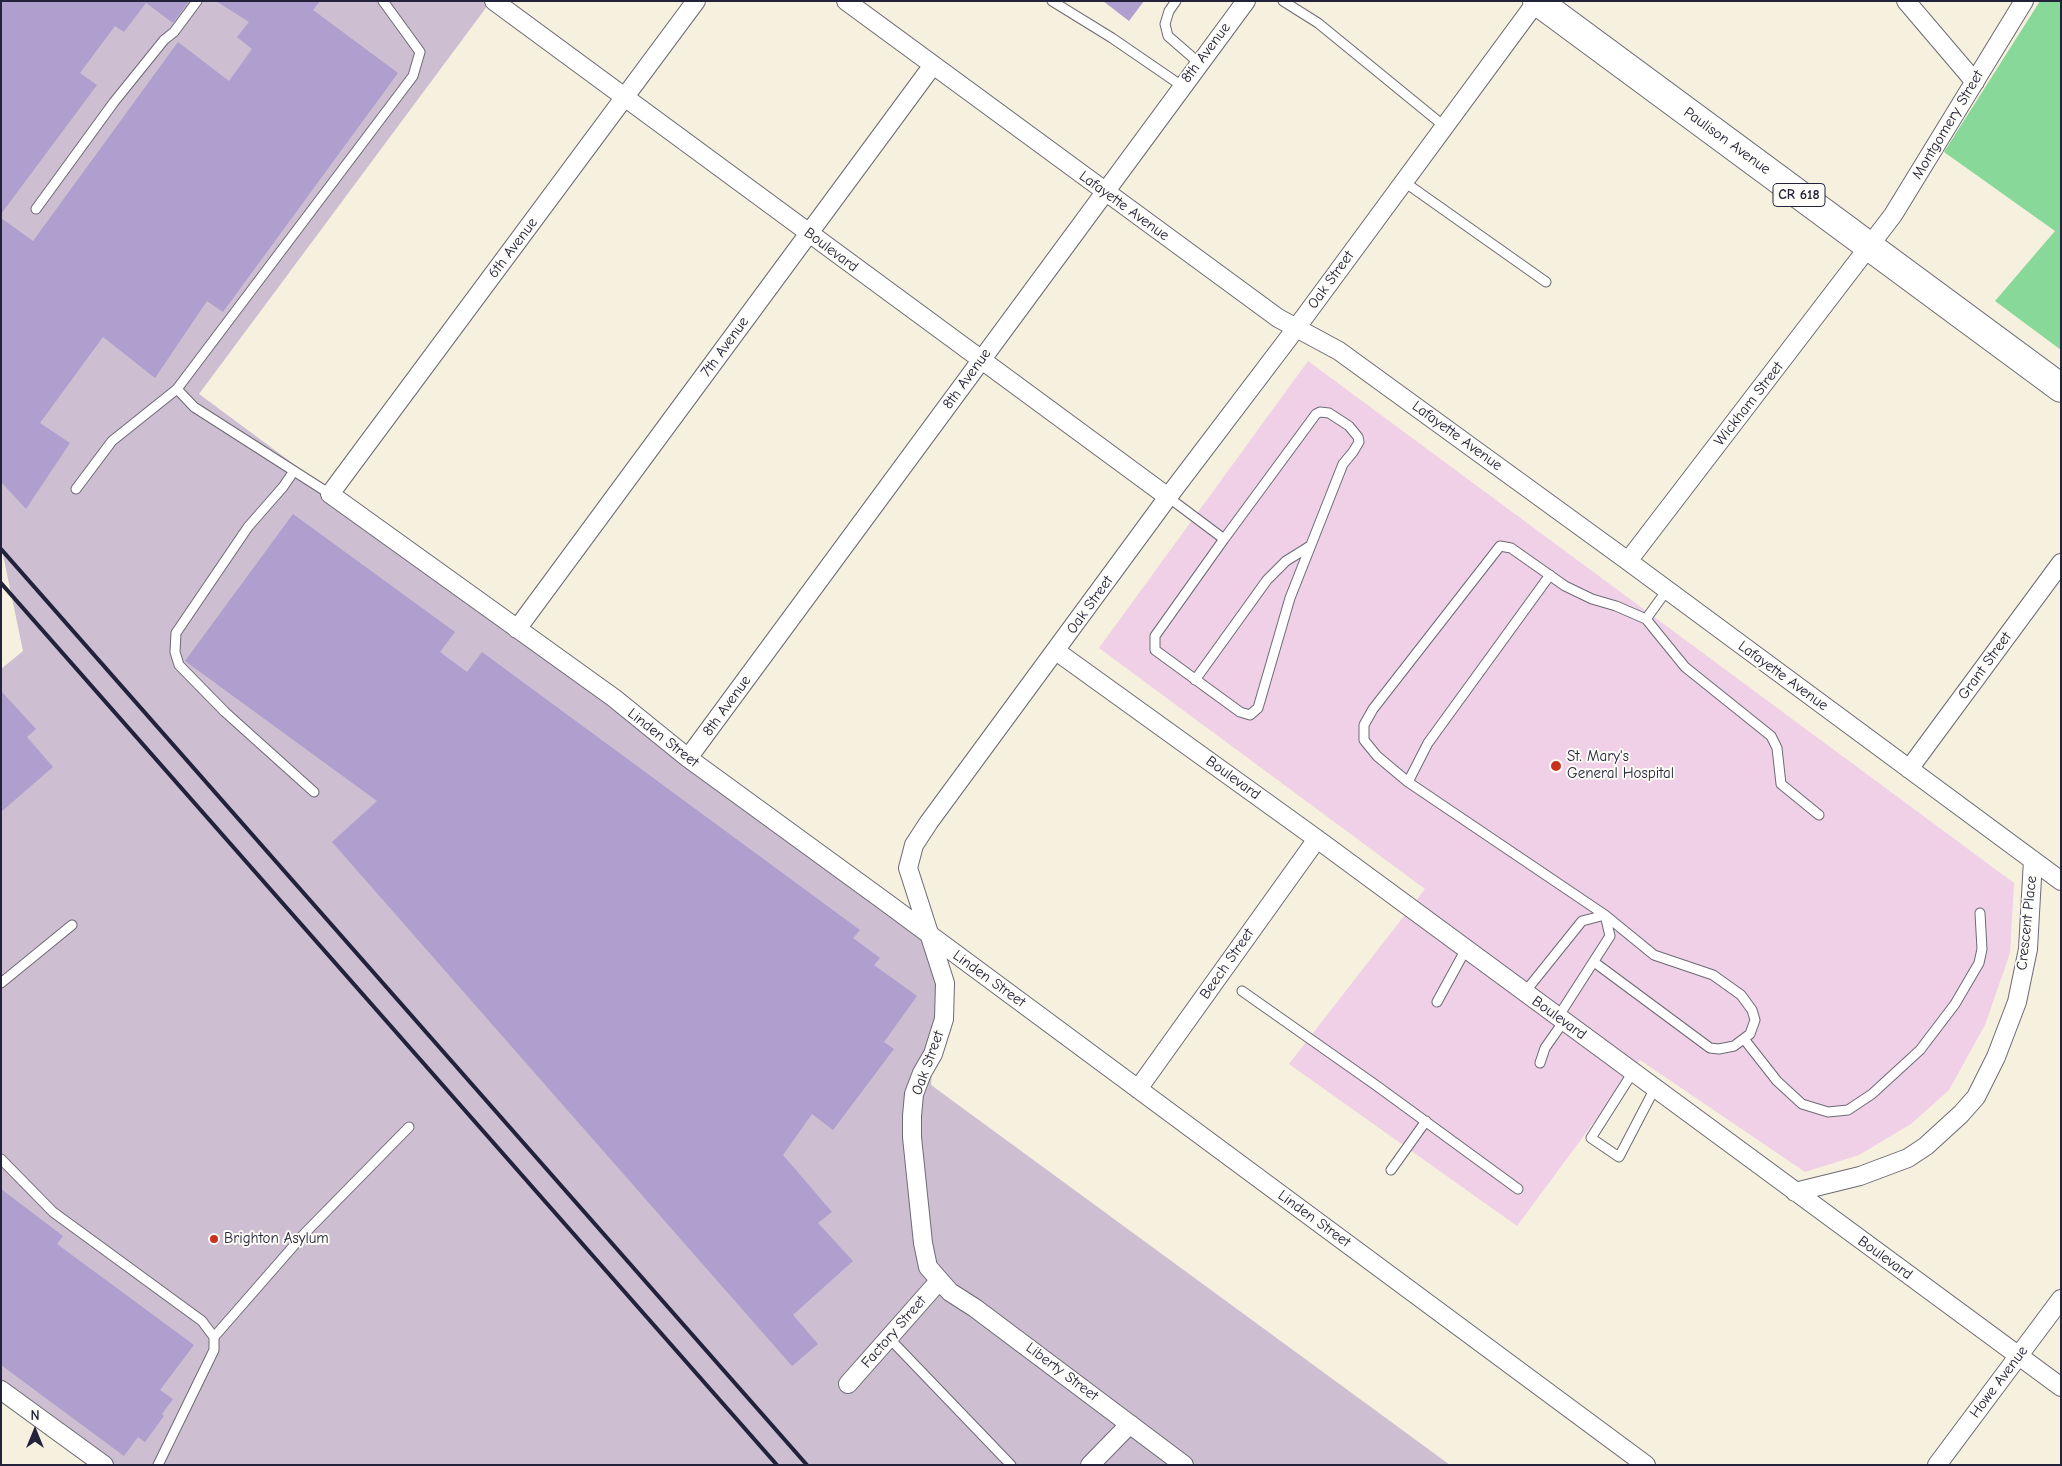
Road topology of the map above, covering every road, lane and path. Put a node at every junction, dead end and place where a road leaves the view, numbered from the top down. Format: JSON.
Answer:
{"nodes":[{"id":1,"x":197,"y":1,"type":"edge"},
{"id":2,"x":383,"y":1,"type":"edge"},
{"id":3,"x":494,"y":1,"type":"edge"},
{"id":4,"x":696,"y":1,"type":"edge"},
{"id":5,"x":846,"y":1,"type":"edge"},
{"id":6,"x":1052,"y":1,"type":"edge"},
{"id":7,"x":1176,"y":1,"type":"edge"},
{"id":8,"x":1246,"y":1,"type":"edge"},
{"id":9,"x":1283,"y":1,"type":"edge"},
{"id":10,"x":1537,"y":1,"type":"edge"},
{"id":11,"x":1906,"y":1,"type":"edge"},
{"id":12,"x":2024,"y":1,"type":"edge"},
{"id":13,"x":1199,"y":63,"type":"junction"},
{"id":14,"x":933,"y":65,"type":"junction"},
{"id":15,"x":1974,"y":82,"type":"junction"},
{"id":16,"x":1182,"y":86,"type":"junction"},
{"id":17,"x":625,"y":98,"type":"junction"},
{"id":18,"x":1444,"y":126,"type":"junction"},
{"id":19,"x":1403,"y":181,"type":"junction"},
{"id":20,"x":1106,"y":192,"type":"junction"},
{"id":21,"x":36,"y":209,"type":"dead end"},
{"id":22,"x":808,"y":233,"type":"junction"},
{"id":23,"x":1870,"y":247,"type":"junction"},
{"id":24,"x":1546,"y":282,"type":"dead end"},
{"id":25,"x":1296,"y":327,"type":"junction"},
{"id":26,"x":980,"y":360,"type":"junction"},
{"id":27,"x":2061,"y":388,"type":"edge"},
{"id":28,"x":177,"y":389,"type":"junction"},
{"id":29,"x":294,"y":471,"type":"junction"},
{"id":30,"x":76,"y":489,"type":"dead end"},
{"id":31,"x":330,"y":494,"type":"junction"},
{"id":32,"x":1168,"y":497,"type":"junction"},
{"id":33,"x":1224,"y":538,"type":"junction"},
{"id":34,"x":1310,"y":546,"type":"junction"},
{"id":35,"x":1628,"y":561,"type":"junction"},
{"id":36,"x":2061,"y":563,"type":"edge"},
{"id":37,"x":1550,"y":576,"type":"junction"},
{"id":38,"x":1667,"y":590,"type":"junction"},
{"id":39,"x":1646,"y":619,"type":"junction"},
{"id":40,"x":517,"y":628,"type":"junction"},
{"id":41,"x":1056,"y":651,"type":"junction"},
{"id":42,"x":1195,"y":680,"type":"junction"},
{"id":43,"x":688,"y":758,"type":"junction"},
{"id":44,"x":1909,"y":769,"type":"junction"},
{"id":45,"x":1408,"y":782,"type":"junction"},
{"id":46,"x":314,"y":792,"type":"dead end"},
{"id":47,"x":1819,"y":815,"type":"dead end"},
{"id":48,"x":1316,"y":838,"type":"junction"},
{"id":49,"x":2033,"y":860,"type":"junction"},
{"id":50,"x":2061,"y":881,"type":"edge"},
{"id":51,"x":1980,"y":913,"type":"dead end"},
{"id":52,"x":1605,"y":915,"type":"junction"},
{"id":53,"x":72,"y":925,"type":"dead end"},
{"id":54,"x":929,"y":934,"type":"junction"},
{"id":55,"x":1466,"y":949,"type":"junction"},
{"id":56,"x":1594,"y":962,"type":"junction"},
{"id":57,"x":1,"y":983,"type":"edge"},
{"id":58,"x":1242,"y":992,"type":"dead end"},
{"id":59,"x":1524,"y":992,"type":"junction"},
{"id":60,"x":1437,"y":1002,"type":"dead end"},
{"id":61,"x":1561,"y":1019,"type":"junction"},
{"id":62,"x":1744,"y":1039,"type":"junction"},
{"id":63,"x":1540,"y":1063,"type":"dead end"},
{"id":64,"x":1633,"y":1072,"type":"junction"},
{"id":65,"x":1655,"y":1088,"type":"junction"},
{"id":66,"x":1138,"y":1089,"type":"junction"},
{"id":67,"x":1426,"y":1121,"type":"junction"},
{"id":68,"x":409,"y":1127,"type":"dead end"},
{"id":69,"x":1,"y":1159,"type":"edge"},
{"id":70,"x":1391,"y":1170,"type":"dead end"},
{"id":71,"x":1518,"y":1189,"type":"dead end"},
{"id":72,"x":1795,"y":1192,"type":"junction"},
{"id":73,"x":939,"y":1281,"type":"junction"},
{"id":74,"x":2061,"y":1299,"type":"edge"},
{"id":75,"x":214,"y":1337,"type":"junction"},
{"id":76,"x":888,"y":1338,"type":"junction"},
{"id":77,"x":2019,"y":1356,"type":"junction"},
{"id":78,"x":848,"y":1384,"type":"dead end"},
{"id":79,"x":2061,"y":1387,"type":"edge"},
{"id":80,"x":1,"y":1390,"type":"edge"},
{"id":81,"x":1130,"y":1424,"type":"junction"},
{"id":82,"x":104,"y":1465,"type":"edge"},
{"id":83,"x":158,"y":1465,"type":"edge"},
{"id":84,"x":1011,"y":1465,"type":"edge"},
{"id":85,"x":1090,"y":1465,"type":"edge"},
{"id":86,"x":1184,"y":1465,"type":"edge"},
{"id":87,"x":1646,"y":1465,"type":"edge"},
{"id":88,"x":1937,"y":1465,"type":"edge"}],
"edges":[{"from":1,"to":21,"type":"lane"},
{"from":2,"to":28,"type":"lane"},
{"from":3,"to":17,"type":"street","name":"Boulevard"},
{"from":4,"to":17,"type":"street","name":"6th Avenue"},
{"from":5,"to":14,"type":"street","name":"Lafayette Avenue"},
{"from":6,"to":16,"type":"lane"},
{"from":7,"to":13,"type":"lane"},
{"from":8,"to":13,"type":"street","name":"8th Avenue"},
{"from":9,"to":18,"type":"lane"},
{"from":10,"to":18,"type":"street","name":"Oak Street"},
{"from":10,"to":23,"type":"main road","name":"Paulison Avenue","number":"CR 618"},
{"from":11,"to":15,"type":"street"},
{"from":12,"to":15,"type":"street","name":"Montgomery Street"},
{"from":13,"to":16,"type":"street","name":"8th Avenue"},
{"from":14,"to":20,"type":"street","name":"Lafayette Avenue"},
{"from":14,"to":22,"type":"street","name":"7th Avenue"},
{"from":15,"to":23,"type":"street","name":"Montgomery Street"},
{"from":16,"to":20,"type":"street","name":"8th Avenue"},
{"from":17,"to":22,"type":"street","name":"Boulevard"},
{"from":17,"to":31,"type":"street","name":"6th Avenue"},
{"from":18,"to":19,"type":"street","name":"Oak Street"},
{"from":19,"to":24,"type":"lane"},
{"from":19,"to":25,"type":"street","name":"Oak Street"},
{"from":20,"to":25,"type":"street","name":"Lafayette Avenue"},
{"from":20,"to":26,"type":"street","name":"8th Avenue"},
{"from":22,"to":26,"type":"street","name":"Boulevard"},
{"from":22,"to":40,"type":"street","name":"7th Avenue"},
{"from":23,"to":27,"type":"main road","name":"Paulison Avenue","number":"CR 618"},
{"from":23,"to":35,"type":"street","name":"Wickham Street"},
{"from":25,"to":32,"type":"street","name":"Oak Street"},
{"from":25,"to":35,"type":"street","name":"Lafayette Avenue"},
{"from":26,"to":32,"type":"street","name":"Boulevard"},
{"from":26,"to":43,"type":"street","name":"8th Avenue"},
{"from":28,"to":29,"type":"lane"},
{"from":28,"to":30,"type":"lane"},
{"from":29,"to":31,"type":"lane"},
{"from":29,"to":46,"type":"lane"},
{"from":31,"to":40,"type":"street","name":"Linden Street"},
{"from":32,"to":33,"type":"lane"},
{"from":32,"to":41,"type":"street","name":"Oak Street"},
{"from":33,"to":34,"type":"lane"},
{"from":33,"to":42,"type":"lane"},
{"from":34,"to":42,"type":"lane"},
{"from":34,"to":42,"type":"lane"},
{"from":35,"to":38,"type":"street","name":"Lafayette Avenue"},
{"from":36,"to":44,"type":"street","name":"Grant Street"},
{"from":37,"to":39,"type":"lane"},
{"from":37,"to":45,"type":"lane"},
{"from":37,"to":45,"type":"lane"},
{"from":38,"to":39,"type":"lane"},
{"from":38,"to":44,"type":"street","name":"Lafayette Avenue"},
{"from":39,"to":47,"type":"lane"},
{"from":40,"to":43,"type":"street","name":"Linden Street"},
{"from":41,"to":48,"type":"street","name":"Boulevard"},
{"from":41,"to":54,"type":"street","name":"Oak Street"},
{"from":43,"to":54,"type":"street","name":"Linden Street"},
{"from":44,"to":49,"type":"street","name":"Lafayette Avenue"},
{"from":45,"to":52,"type":"lane"},
{"from":48,"to":55,"type":"street","name":"Boulevard"},
{"from":48,"to":66,"type":"street","name":"Beech Street"},
{"from":49,"to":50,"type":"street","name":"Lafayette Avenue"},
{"from":49,"to":72,"type":"street","name":"Crescent Place"},
{"from":51,"to":62,"type":"lane"},
{"from":52,"to":56,"type":"lane"},
{"from":52,"to":59,"type":"lane"},
{"from":52,"to":62,"type":"lane"},
{"from":53,"to":57,"type":"lane"},
{"from":54,"to":66,"type":"street","name":"Linden Street"},
{"from":54,"to":73,"type":"street","name":"Oak Street"},
{"from":55,"to":59,"type":"street","name":"Boulevard"},
{"from":55,"to":60,"type":"lane"},
{"from":56,"to":61,"type":"lane"},
{"from":56,"to":62,"type":"lane"},
{"from":58,"to":67,"type":"lane"},
{"from":59,"to":61,"type":"street","name":"Boulevard"},
{"from":61,"to":63,"type":"lane"},
{"from":61,"to":64,"type":"street","name":"Boulevard"},
{"from":64,"to":65,"type":"street","name":"Boulevard"},
{"from":64,"to":65,"type":"lane"},
{"from":65,"to":72,"type":"street","name":"Boulevard"},
{"from":66,"to":87,"type":"street","name":"Linden Street"},
{"from":67,"to":70,"type":"lane"},
{"from":67,"to":71,"type":"lane"},
{"from":68,"to":75,"type":"lane"},
{"from":69,"to":75,"type":"lane"},
{"from":72,"to":77,"type":"street","name":"Boulevard"},
{"from":73,"to":76,"type":"street","name":"Factory Street"},
{"from":73,"to":81,"type":"street","name":"Liberty Street"},
{"from":74,"to":77,"type":"street","name":"Howe Avenue"},
{"from":75,"to":83,"type":"lane"},
{"from":76,"to":78,"type":"street","name":"Factory Street"},
{"from":76,"to":84,"type":"lane"},
{"from":77,"to":79,"type":"street","name":"Boulevard"},
{"from":77,"to":88,"type":"street","name":"Howe Avenue"},
{"from":80,"to":82,"type":"street"},
{"from":81,"to":85,"type":"street"},
{"from":81,"to":86,"type":"street","name":"Liberty Street"}]}
